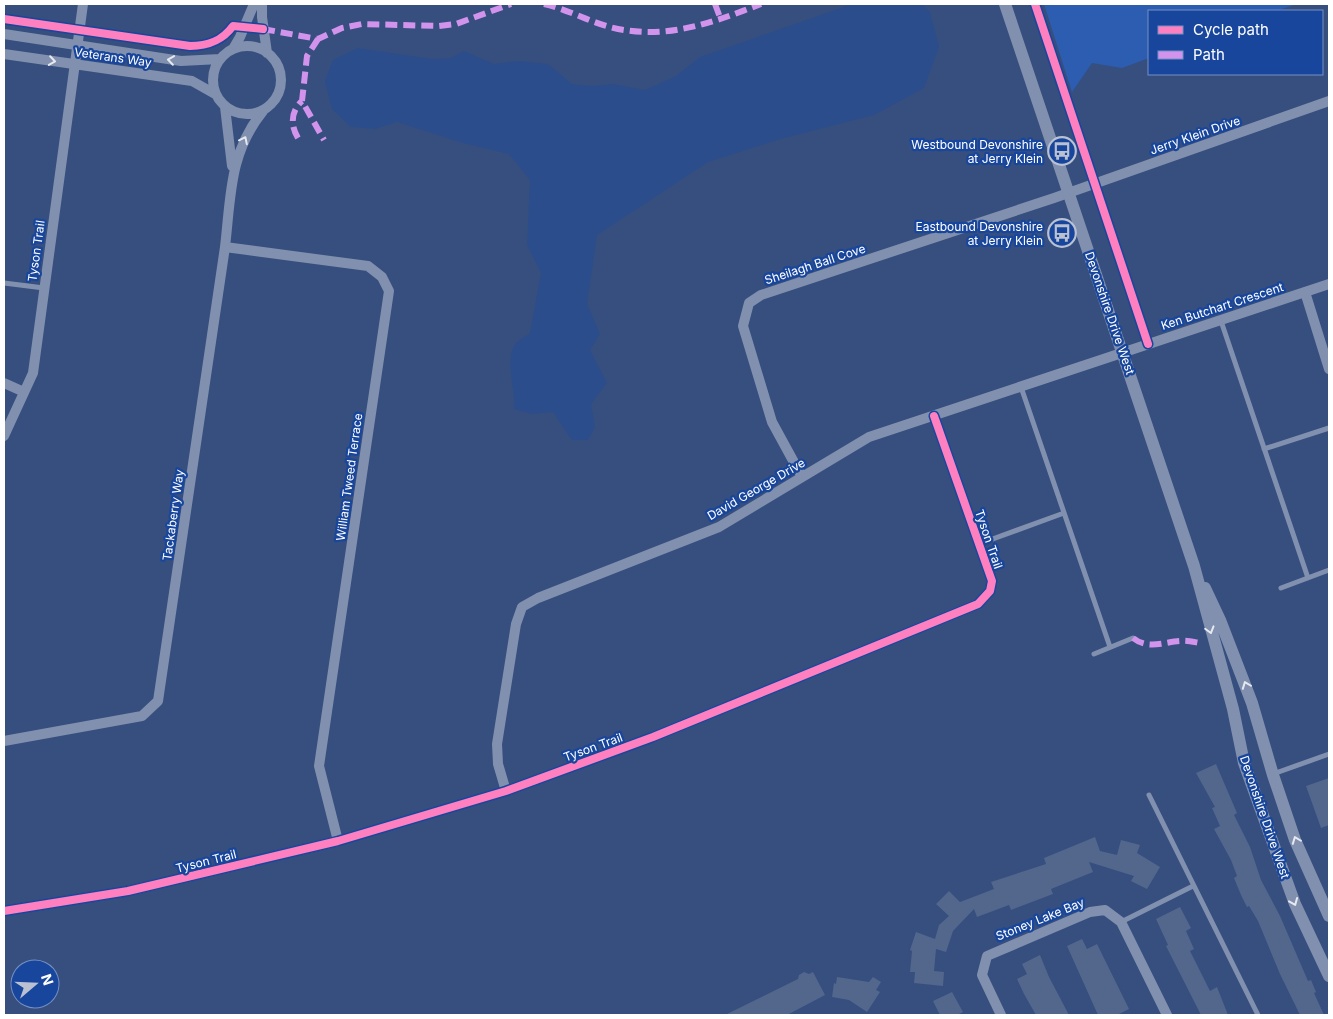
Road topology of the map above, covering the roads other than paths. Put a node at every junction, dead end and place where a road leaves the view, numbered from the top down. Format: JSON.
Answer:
{"nodes":[{"id":1,"x":83,"y":4,"type":"edge"},
{"id":2,"x":254,"y":4,"type":"edge"},
{"id":3,"x":262,"y":4,"type":"edge"},
{"id":4,"x":1006,"y":4,"type":"edge"},
{"id":5,"x":4,"y":34,"type":"edge"},
{"id":6,"x":77,"y":46,"type":"junction"},
{"id":7,"x":233,"y":49,"type":"junction"},
{"id":8,"x":267,"y":53,"type":"junction"},
{"id":9,"x":4,"y":54,"type":"edge"},
{"id":10,"x":220,"y":59,"type":"junction"},
{"id":11,"x":74,"y":64,"type":"junction"},
{"id":12,"x":215,"y":94,"type":"junction"},
{"id":13,"x":1329,"y":101,"type":"edge"},
{"id":14,"x":225,"y":107,"type":"junction"},
{"id":15,"x":263,"y":111,"type":"junction"},
{"id":16,"x":233,"y":172,"type":"junction"},
{"id":17,"x":1068,"y":192,"type":"junction"},
{"id":18,"x":225,"y":247,"type":"junction"},
{"id":19,"x":4,"y":283,"type":"edge"},
{"id":20,"x":1329,"y":284,"type":"edge"},
{"id":21,"x":44,"y":288,"type":"junction"},
{"id":22,"x":1305,"y":292,"type":"junction"},
{"id":23,"x":1220,"y":320,"type":"junction"},
{"id":24,"x":1123,"y":352,"type":"junction"},
{"id":25,"x":1329,"y":369,"type":"edge"},
{"id":26,"x":4,"y":383,"type":"edge"},
{"id":27,"x":1021,"y":387,"type":"junction"},
{"id":28,"x":24,"y":392,"type":"junction"},
{"id":29,"x":8,"y":416,"type":"edge"},
{"id":30,"x":934,"y":416,"type":"junction"},
{"id":31,"x":1329,"y":428,"type":"edge"},
{"id":32,"x":4,"y":436,"type":"edge"},
{"id":33,"x":1264,"y":449,"type":"junction"},
{"id":34,"x":802,"y":478,"type":"junction"},
{"id":35,"x":1064,"y":513,"type":"junction"},
{"id":36,"x":979,"y":544,"type":"junction"},
{"id":37,"x":1194,"y":566,"type":"junction"},
{"id":38,"x":1329,"y":570,"type":"edge"},
{"id":39,"x":1308,"y":578,"type":"junction"},
{"id":40,"x":1281,"y":588,"type":"dead end"},
{"id":41,"x":1133,"y":638,"type":"dead end"},
{"id":42,"x":1110,"y":647,"type":"junction"},
{"id":43,"x":1094,"y":654,"type":"dead end"},
{"id":44,"x":4,"y":741,"type":"edge"},
{"id":45,"x":1329,"y":754,"type":"edge"},
{"id":46,"x":1273,"y":774,"type":"junction"},
{"id":47,"x":506,"y":791,"type":"junction"},
{"id":48,"x":1149,"y":795,"type":"dead end"},
{"id":49,"x":338,"y":841,"type":"junction"},
{"id":50,"x":1193,"y":886,"type":"junction"},
{"id":51,"x":4,"y":911,"type":"edge"},
{"id":52,"x":1329,"y":916,"type":"edge"},
{"id":53,"x":1121,"y":922,"type":"junction"},
{"id":54,"x":1329,"y":976,"type":"edge"},
{"id":55,"x":1000,"y":1015,"type":"edge"},
{"id":56,"x":1167,"y":1015,"type":"edge"},
{"id":57,"x":1258,"y":1015,"type":"edge"}],
"edges":[{"from":1,"to":6,"type":"street","name":"Tyson Trail"},
{"from":2,"to":7,"type":"street"},
{"from":3,"to":8,"type":"street"},
{"from":4,"to":17,"type":"street","name":"Devonshire Drive West"},
{"from":5,"to":6,"type":"street","name":"Veterans Way"},
{"from":10,"to":6,"type":"street","name":"Veterans Way","one_way":true},
{"from":6,"to":11,"type":"street","name":"Tyson Trail"},
{"from":7,"to":8,"type":"street"},
{"from":7,"to":10,"type":"street"},
{"from":8,"to":15,"type":"street"},
{"from":9,"to":11,"type":"street","name":"Veterans Way","one_way":true},
{"from":10,"to":12,"type":"street"},
{"from":11,"to":12,"type":"street","name":"Veterans Way"},
{"from":11,"to":21,"type":"street","name":"Tyson Trail"},
{"from":12,"to":14,"type":"street"},
{"from":13,"to":17,"type":"street","name":"Jerry Klein Drive"},
{"from":14,"to":15,"type":"street"},
{"from":14,"to":16,"type":"street"},
{"from":16,"to":15,"type":"street","one_way":true},
{"from":16,"to":18,"type":"street","name":"Tackaberry Way"},
{"from":17,"to":24,"type":"street","name":"Devonshire Drive West"},
{"from":17,"to":34,"type":"street","name":"Sheilagh Ball Cove"},
{"from":18,"to":44,"type":"street","name":"Tackaberry Way"},
{"from":18,"to":49,"type":"street","name":"William Tweed Terrace"},
{"from":19,"to":21,"type":"lane"},
{"from":20,"to":22,"type":"street","name":"Ken Butchart Crescent"},
{"from":21,"to":28,"type":"street","name":"Tyson Trail"},
{"from":22,"to":23,"type":"street","name":"Ken Butchart Crescent"},
{"from":22,"to":25,"type":"street"},
{"from":23,"to":24,"type":"street","name":"Ken Butchart Crescent"},
{"from":23,"to":33,"type":"lane"},
{"from":24,"to":27,"type":"street","name":"David George Drive"},
{"from":24,"to":37,"type":"street","name":"Devonshire Drive West"},
{"from":26,"to":28,"type":"street"},
{"from":27,"to":30,"type":"street","name":"David George Drive"},
{"from":27,"to":35,"type":"lane"},
{"from":28,"to":29,"type":"street","name":"Tyson Trail"},
{"from":29,"to":32,"type":"street","name":"Tyson Trail"},
{"from":30,"to":34,"type":"street","name":"David George Drive"},
{"from":30,"to":36,"type":"street","name":"Tyson Trail"},
{"from":31,"to":33,"type":"lane"},
{"from":33,"to":39,"type":"lane"},
{"from":34,"to":47,"type":"street","name":"David George Drive"},
{"from":35,"to":36,"type":"lane"},
{"from":35,"to":42,"type":"lane"},
{"from":36,"to":47,"type":"street","name":"Tyson Trail"},
{"from":46,"to":37,"type":"street","name":"Devonshire Drive West","one_way":true},
{"from":37,"to":54,"type":"street","name":"Devonshire Drive West","one_way":true},
{"from":38,"to":39,"type":"lane"},
{"from":39,"to":40,"type":"lane"},
{"from":41,"to":42,"type":"lane"},
{"from":42,"to":43,"type":"lane"},
{"from":45,"to":46,"type":"lane"},
{"from":52,"to":46,"type":"street","name":"Devonshire Drive West","one_way":true},
{"from":47,"to":49,"type":"street","name":"Tyson Trail"},
{"from":48,"to":50,"type":"lane"},
{"from":49,"to":51,"type":"street","name":"Tyson Trail"},
{"from":50,"to":53,"type":"lane"},
{"from":50,"to":57,"type":"lane"},
{"from":53,"to":55,"type":"street","name":"Stoney Lake Bay"},
{"from":53,"to":56,"type":"street"}]}
